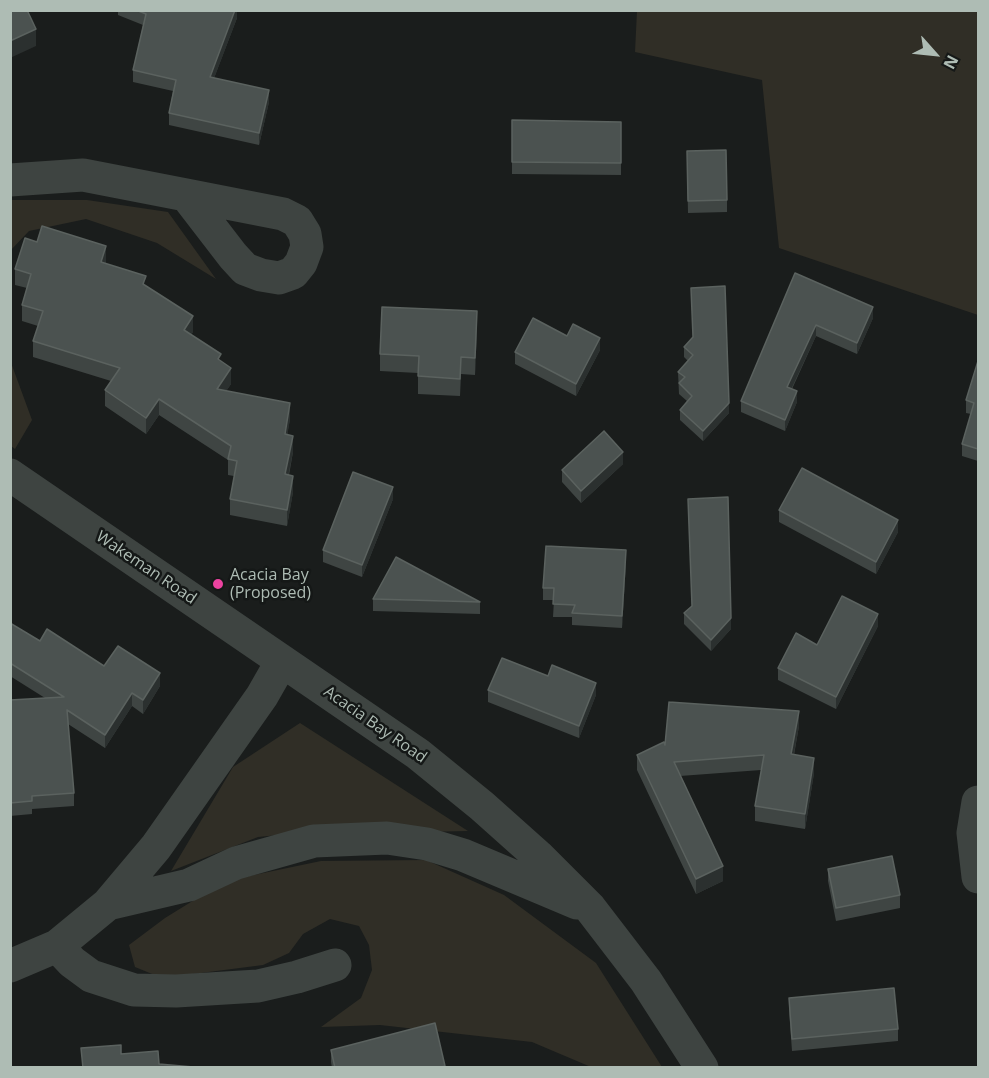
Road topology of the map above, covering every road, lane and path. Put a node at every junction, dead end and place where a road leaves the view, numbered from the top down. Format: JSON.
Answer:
{"nodes":[{"id":1,"x":10,"y":180,"type":"edge"},
{"id":2,"x":186,"y":195,"type":"dead end"},
{"id":3,"x":10,"y":476,"type":"edge"},
{"id":4,"x":282,"y":661,"type":"junction"},
{"id":5,"x":978,"y":802,"type":"edge"},
{"id":6,"x":978,"y":877,"type":"edge"},
{"id":7,"x":108,"y":904,"type":"junction"},
{"id":8,"x":590,"y":908,"type":"junction"},
{"id":9,"x":57,"y":946,"type":"junction"},
{"id":10,"x":335,"y":965,"type":"dead end"},
{"id":11,"x":10,"y":966,"type":"edge"},
{"id":12,"x":702,"y":1068,"type":"edge"}],
"edges":[{"from":1,"to":2,"type":"street"},
{"from":3,"to":4,"type":"street","name":"Wakeman Road"},
{"from":4,"to":7,"type":"street"},
{"from":4,"to":8,"type":"street","name":"Acacia Bay Road"},
{"from":5,"to":6,"type":"street"},
{"from":7,"to":8,"type":"street"},
{"from":7,"to":9,"type":"street"},
{"from":8,"to":12,"type":"street","name":"Acacia Bay Road"},
{"from":9,"to":10,"type":"street"},
{"from":9,"to":11,"type":"street"}]}
